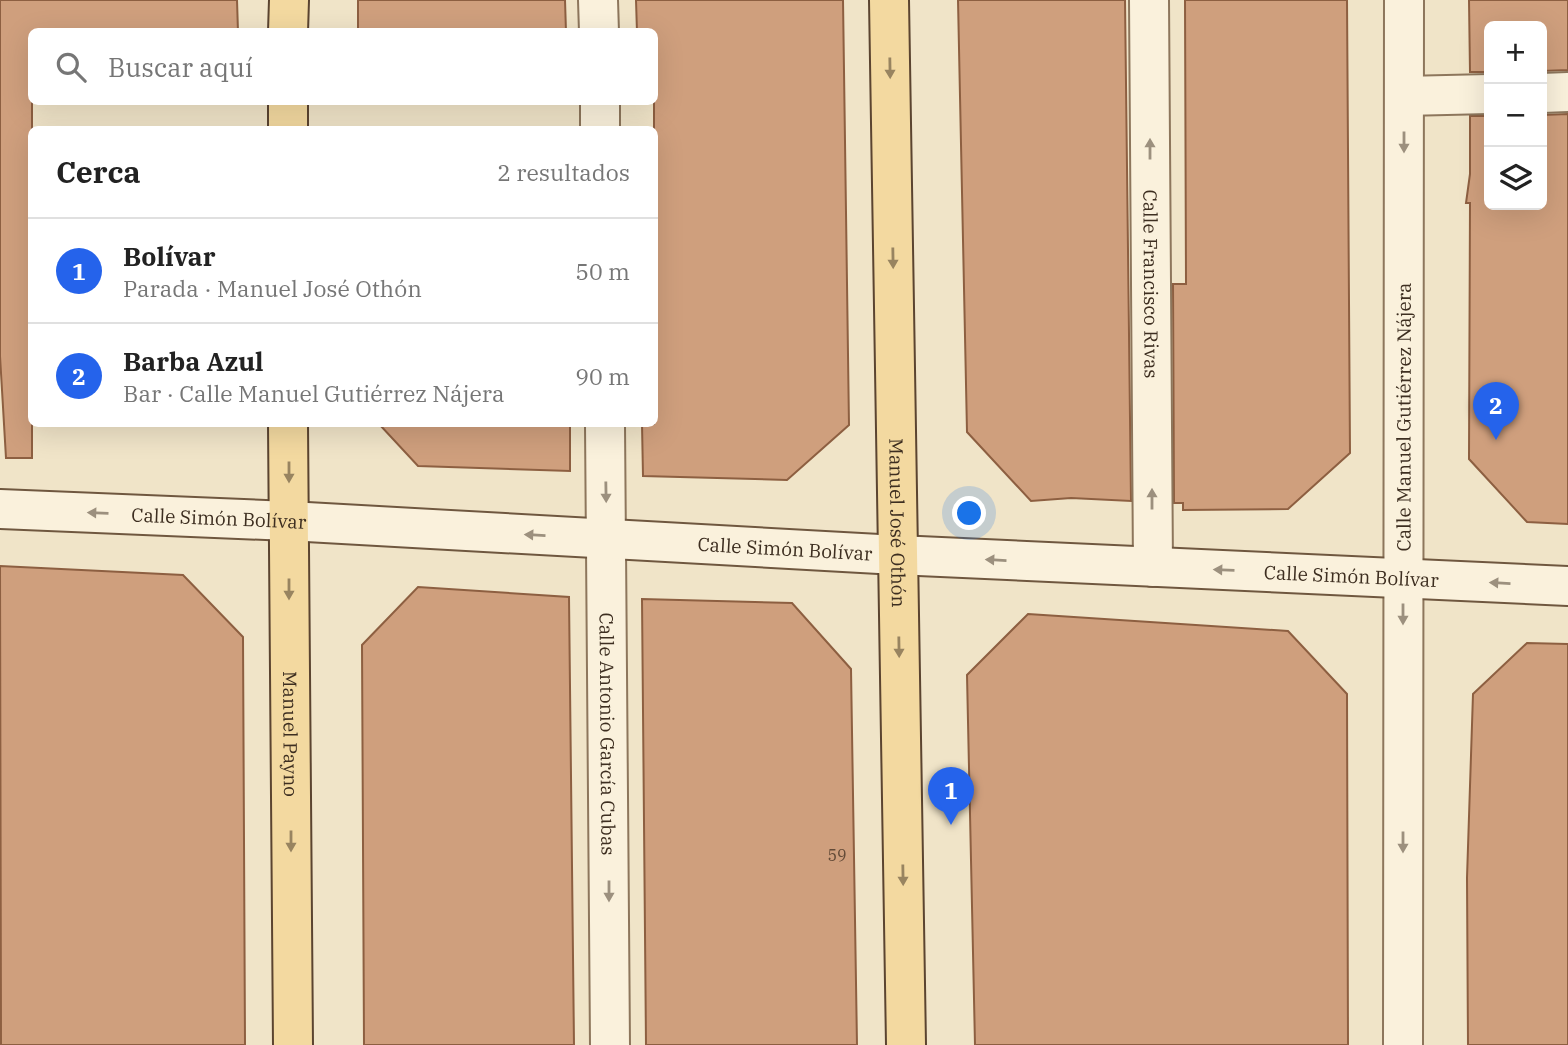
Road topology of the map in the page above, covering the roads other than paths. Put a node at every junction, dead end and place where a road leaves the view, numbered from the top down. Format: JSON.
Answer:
{"nodes":[{"id":1,"x":289,"y":0,"type":"edge"},
{"id":2,"x":598,"y":0,"type":"edge"},
{"id":3,"x":889,"y":0,"type":"edge"},
{"id":4,"x":1149,"y":0,"type":"edge"},
{"id":5,"x":1404,"y":0,"type":"edge"},
{"id":6,"x":289,"y":28,"type":"edge"},
{"id":7,"x":599,"y":28,"type":"edge"},
{"id":8,"x":1568,"y":92,"type":"edge"},
{"id":9,"x":1547,"y":93,"type":"edge"},
{"id":10,"x":1484,"y":94,"type":"edge"},
{"id":11,"x":1404,"y":96,"type":"junction"},
{"id":12,"x":288,"y":105,"type":"edge"},
{"id":13,"x":600,"y":105,"type":"edge"},
{"id":14,"x":288,"y":126,"type":"edge"},
{"id":15,"x":600,"y":126,"type":"edge"},
{"id":16,"x":288,"y":427,"type":"edge"},
{"id":17,"x":605,"y":427,"type":"edge"},
{"id":18,"x":0,"y":509,"type":"edge"},
{"id":19,"x":289,"y":521,"type":"junction"},
{"id":20,"x":607,"y":538,"type":"junction"},
{"id":21,"x":897,"y":555,"type":"junction"},
{"id":22,"x":1153,"y":567,"type":"junction"},
{"id":23,"x":1403,"y":577,"type":"junction"},
{"id":24,"x":1568,"y":586,"type":"edge"},
{"id":25,"x":293,"y":1045,"type":"edge"},
{"id":26,"x":610,"y":1045,"type":"edge"},
{"id":27,"x":906,"y":1045,"type":"edge"},
{"id":28,"x":1403,"y":1045,"type":"edge"}],
"edges":[{"from":1,"to":6,"type":"main road"},
{"from":2,"to":7,"type":"street"},
{"from":3,"to":21,"type":"main road","name":"Manuel José Othón","one_way":true},
{"from":22,"to":4,"type":"street","name":"Calle Francisco Rivas","one_way":true},
{"from":5,"to":11,"type":"street","name":"Calle Manuel Gutiérrez Nájera"},
{"from":8,"to":9,"type":"street"},
{"from":10,"to":11,"type":"street"},
{"from":11,"to":23,"type":"street","name":"Calle Manuel Gutiérrez Nájera","one_way":true},
{"from":12,"to":14,"type":"main road"},
{"from":13,"to":15,"type":"street"},
{"from":16,"to":19,"type":"main road","name":"Manuel Payno","one_way":true},
{"from":17,"to":20,"type":"street","name":"Calle Antonio García Cubas","one_way":true},
{"from":19,"to":18,"type":"street","name":"Calle Simón Bolívar","one_way":true},
{"from":20,"to":19,"type":"street","name":"Calle Simón Bolívar","one_way":true},
{"from":19,"to":25,"type":"main road","name":"Manuel Payno","one_way":true},
{"from":20,"to":21,"type":"street","name":"Calle Simón Bolívar"},
{"from":20,"to":26,"type":"street","name":"Calle Antonio García Cubas","one_way":true},
{"from":22,"to":21,"type":"street","name":"Calle Simón Bolívar","one_way":true},
{"from":21,"to":27,"type":"main road","name":"Manuel José Othón","one_way":true},
{"from":23,"to":22,"type":"street","name":"Calle Simón Bolívar","one_way":true},
{"from":24,"to":23,"type":"street","name":"Calle Simón Bolívar","one_way":true},
{"from":23,"to":28,"type":"street","name":"Calle Manuel Gutiérrez Nájera","one_way":true}]}
